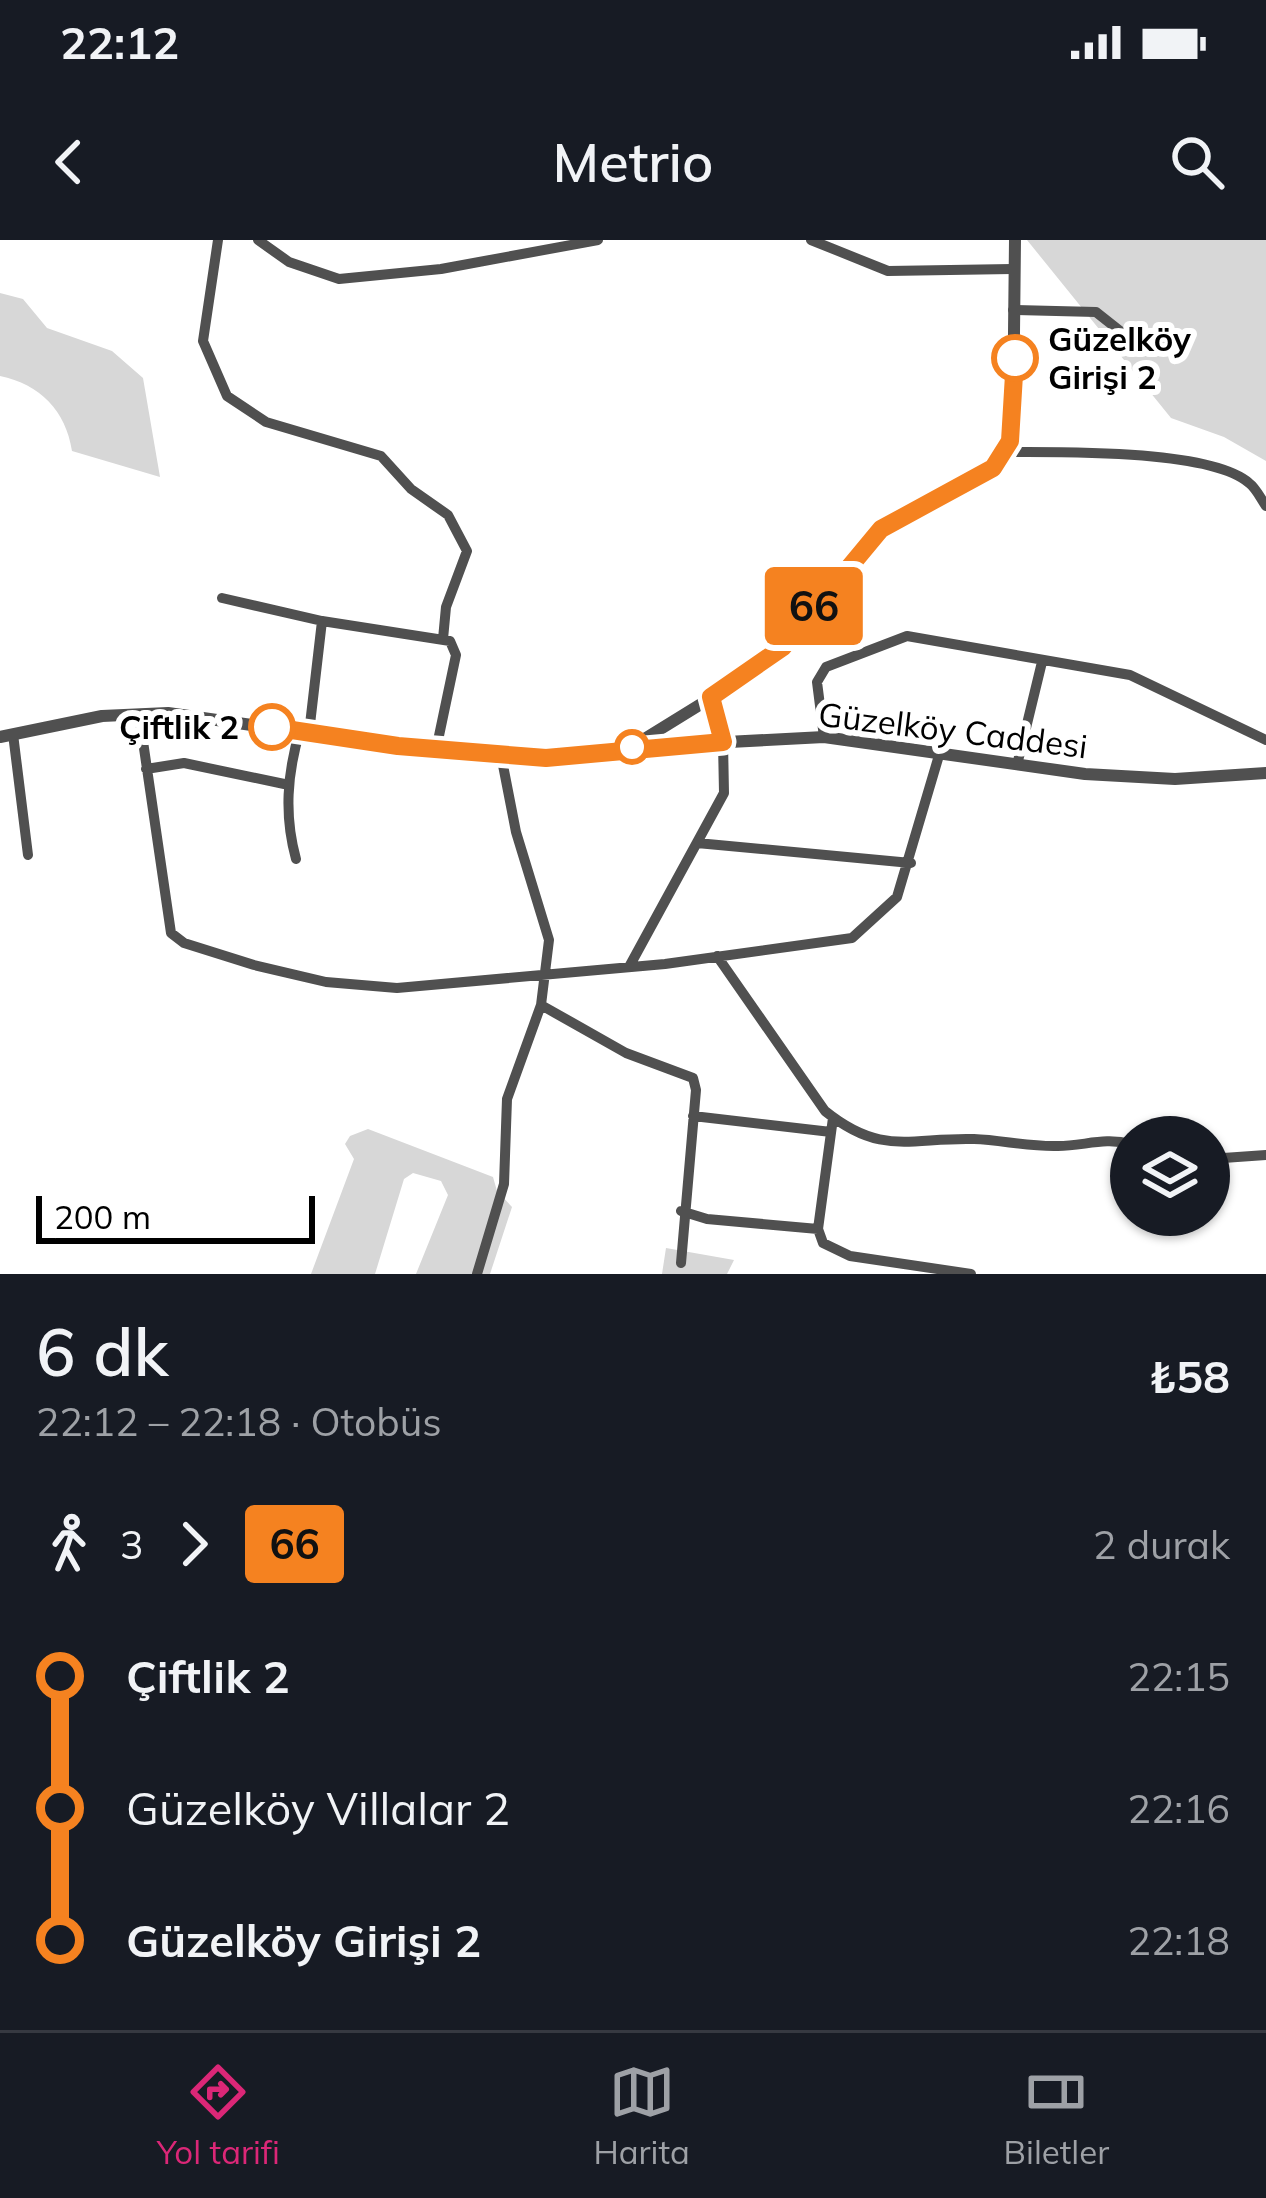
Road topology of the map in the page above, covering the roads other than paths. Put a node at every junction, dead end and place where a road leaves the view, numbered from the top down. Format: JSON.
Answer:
{"nodes":[{"id":1,"x":218,"y":240,"type":"edge"},
{"id":2,"x":257,"y":240,"type":"edge"},
{"id":3,"x":598,"y":240,"type":"edge"},
{"id":4,"x":812,"y":240,"type":"edge"},
{"id":5,"x":1016,"y":240,"type":"edge"},
{"id":6,"x":1012,"y":269,"type":"junction"},
{"id":7,"x":1013,"y":310,"type":"junction"},
{"id":8,"x":1120,"y":331,"type":"dead end"},
{"id":9,"x":1005,"y":452,"type":"junction"},
{"id":10,"x":1266,"y":506,"type":"edge"},
{"id":11,"x":222,"y":598,"type":"dead end"},
{"id":12,"x":322,"y":621,"type":"junction"},
{"id":13,"x":443,"y":640,"type":"junction"},
{"id":14,"x":1042,"y":662,"type":"junction"},
{"id":15,"x":711,"y":697,"type":"junction"},
{"id":16,"x":139,"y":714,"type":"junction"},
{"id":17,"x":304,"y":732,"type":"junction"},
{"id":18,"x":6,"y":736,"type":"edge"},
{"id":19,"x":824,"y":737,"type":"junction"},
{"id":20,"x":1266,"y":740,"type":"edge"},
{"id":21,"x":723,"y":742,"type":"junction"},
{"id":22,"x":632,"y":747,"type":"junction"},
{"id":23,"x":436,"y":750,"type":"junction"},
{"id":24,"x":940,"y":752,"type":"junction"},
{"id":25,"x":501,"y":755,"type":"junction"},
{"id":26,"x":1017,"y":765,"type":"junction"},
{"id":27,"x":146,"y":769,"type":"junction"},
{"id":28,"x":1266,"y":773,"type":"edge"},
{"id":29,"x":289,"y":785,"type":"junction"},
{"id":30,"x":697,"y":843,"type":"junction"},
{"id":31,"x":28,"y":855,"type":"dead end"},
{"id":32,"x":296,"y":860,"type":"dead end"},
{"id":33,"x":911,"y":863,"type":"junction"},
{"id":34,"x":716,"y":956,"type":"junction"},
{"id":35,"x":629,"y":967,"type":"junction"},
{"id":36,"x":546,"y":975,"type":"junction"},
{"id":37,"x":542,"y":1004,"type":"junction"},
{"id":38,"x":693,"y":1116,"type":"junction"},
{"id":39,"x":833,"y":1118,"type":"junction"},
{"id":40,"x":831,"y":1132,"type":"junction"},
{"id":41,"x":1110,"y":1142,"type":"edge"},
{"id":42,"x":1266,"y":1155,"type":"edge"},
{"id":43,"x":1230,"y":1158,"type":"edge"},
{"id":44,"x":681,"y":1211,"type":"junction"},
{"id":45,"x":818,"y":1229,"type":"junction"},
{"id":46,"x":681,"y":1263,"type":"dead end"},
{"id":47,"x":477,"y":1274,"type":"edge"},
{"id":48,"x":971,"y":1274,"type":"edge"}],
"edges":[{"from":1,"to":13,"type":"street"},
{"from":2,"to":3,"type":"street"},
{"from":4,"to":6,"type":"street"},
{"from":5,"to":6,"type":"street"},
{"from":6,"to":7,"type":"street"},
{"from":7,"to":8,"type":"street"},
{"from":7,"to":9,"type":"street"},
{"from":9,"to":10,"type":"street"},
{"from":9,"to":15,"type":"street"},
{"from":11,"to":12,"type":"street"},
{"from":12,"to":13,"type":"street"},
{"from":12,"to":17,"type":"street"},
{"from":13,"to":23,"type":"street"},
{"from":14,"to":19,"type":"street"},
{"from":14,"to":20,"type":"street"},
{"from":14,"to":26,"type":"street"},
{"from":15,"to":21,"type":"street"},
{"from":15,"to":22,"type":"street"},
{"from":16,"to":17,"type":"street","name":"Güzelköy Caddesi"},
{"from":16,"to":18,"type":"street","name":"Güzelköy Caddesi"},
{"from":16,"to":27,"type":"street"},
{"from":17,"to":23,"type":"street","name":"Güzelköy Caddesi"},
{"from":17,"to":29,"type":"street"},
{"from":18,"to":31,"type":"street"},
{"from":19,"to":21,"type":"street","name":"Güzelköy Caddesi"},
{"from":19,"to":24,"type":"street","name":"Güzelköy Caddesi"},
{"from":21,"to":22,"type":"street","name":"Güzelköy Caddesi"},
{"from":21,"to":30,"type":"street"},
{"from":22,"to":25,"type":"street","name":"Güzelköy Caddesi"},
{"from":23,"to":25,"type":"street","name":"Güzelköy Caddesi"},
{"from":24,"to":26,"type":"street","name":"Güzelköy Caddesi"},
{"from":24,"to":33,"type":"street"},
{"from":25,"to":36,"type":"street"},
{"from":26,"to":28,"type":"street","name":"Güzelköy Caddesi"},
{"from":27,"to":29,"type":"street"},
{"from":27,"to":36,"type":"street"},
{"from":29,"to":32,"type":"street"},
{"from":30,"to":33,"type":"street"},
{"from":30,"to":35,"type":"street"},
{"from":33,"to":34,"type":"street"},
{"from":34,"to":35,"type":"street"},
{"from":34,"to":39,"type":"street"},
{"from":35,"to":36,"type":"street"},
{"from":36,"to":37,"type":"street"},
{"from":37,"to":38,"type":"street"},
{"from":37,"to":47,"type":"street"},
{"from":38,"to":40,"type":"street"},
{"from":38,"to":44,"type":"street"},
{"from":39,"to":40,"type":"street"},
{"from":39,"to":41,"type":"street"},
{"from":40,"to":45,"type":"street"},
{"from":42,"to":43,"type":"street"},
{"from":44,"to":45,"type":"street"},
{"from":44,"to":46,"type":"street"},
{"from":45,"to":48,"type":"street"}]}
